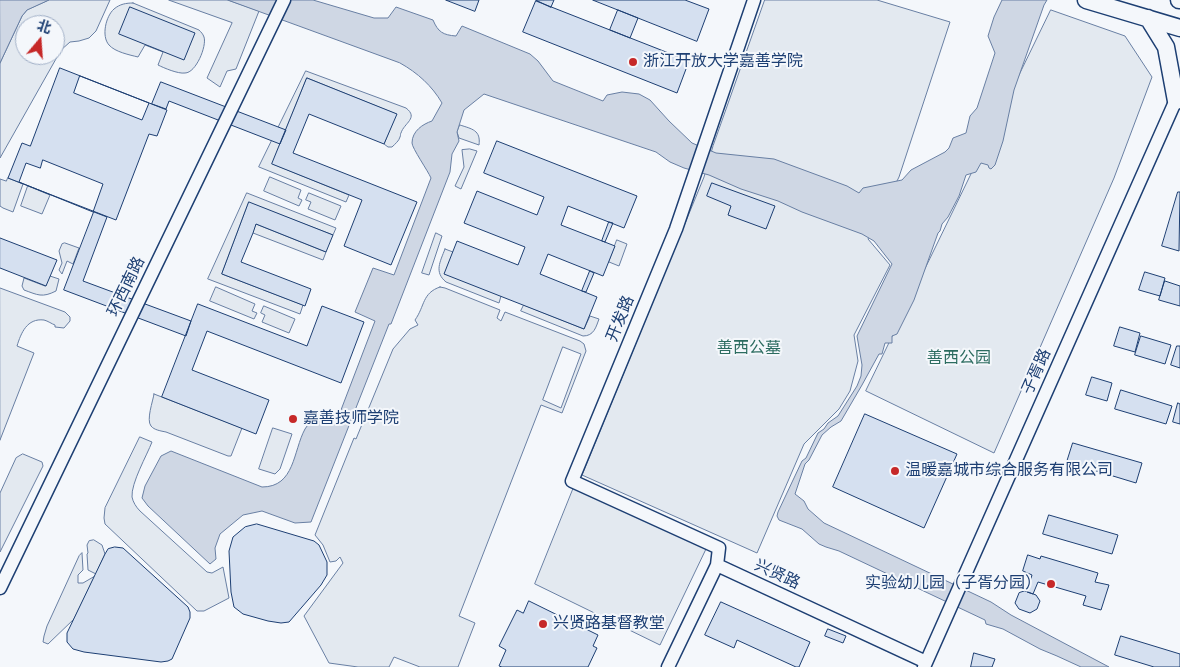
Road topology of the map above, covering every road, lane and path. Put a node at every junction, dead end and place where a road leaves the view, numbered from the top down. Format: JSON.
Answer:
{"nodes":[{"id":1,"x":284,"y":0,"type":"edge"},
{"id":2,"x":754,"y":0,"type":"edge"},
{"id":3,"x":1086,"y":0,"type":"edge"},
{"id":4,"x":1148,"y":18,"type":"junction"},
{"id":5,"x":1180,"y":28,"type":"edge"},
{"id":6,"x":1179,"y":96,"type":"edge"},
{"id":7,"x":717,"y":565,"type":"junction"},
{"id":8,"x":0,"y":588,"type":"edge"},
{"id":9,"x":925,"y":665,"type":"edge"},
{"id":10,"x":668,"y":667,"type":"edge"}],
"edges":[{"from":1,"to":8,"type":"street","name":"环西南路"},
{"from":2,"to":7,"type":"street","name":"开发路"},
{"from":3,"to":4,"type":"main road"},
{"from":4,"to":5,"type":"main road"},
{"from":4,"to":6,"type":"main road"},
{"from":6,"to":9,"type":"street","name":"子胥路"},
{"from":7,"to":9,"type":"street","name":"兴贤路"},
{"from":7,"to":10,"type":"street"}]}
